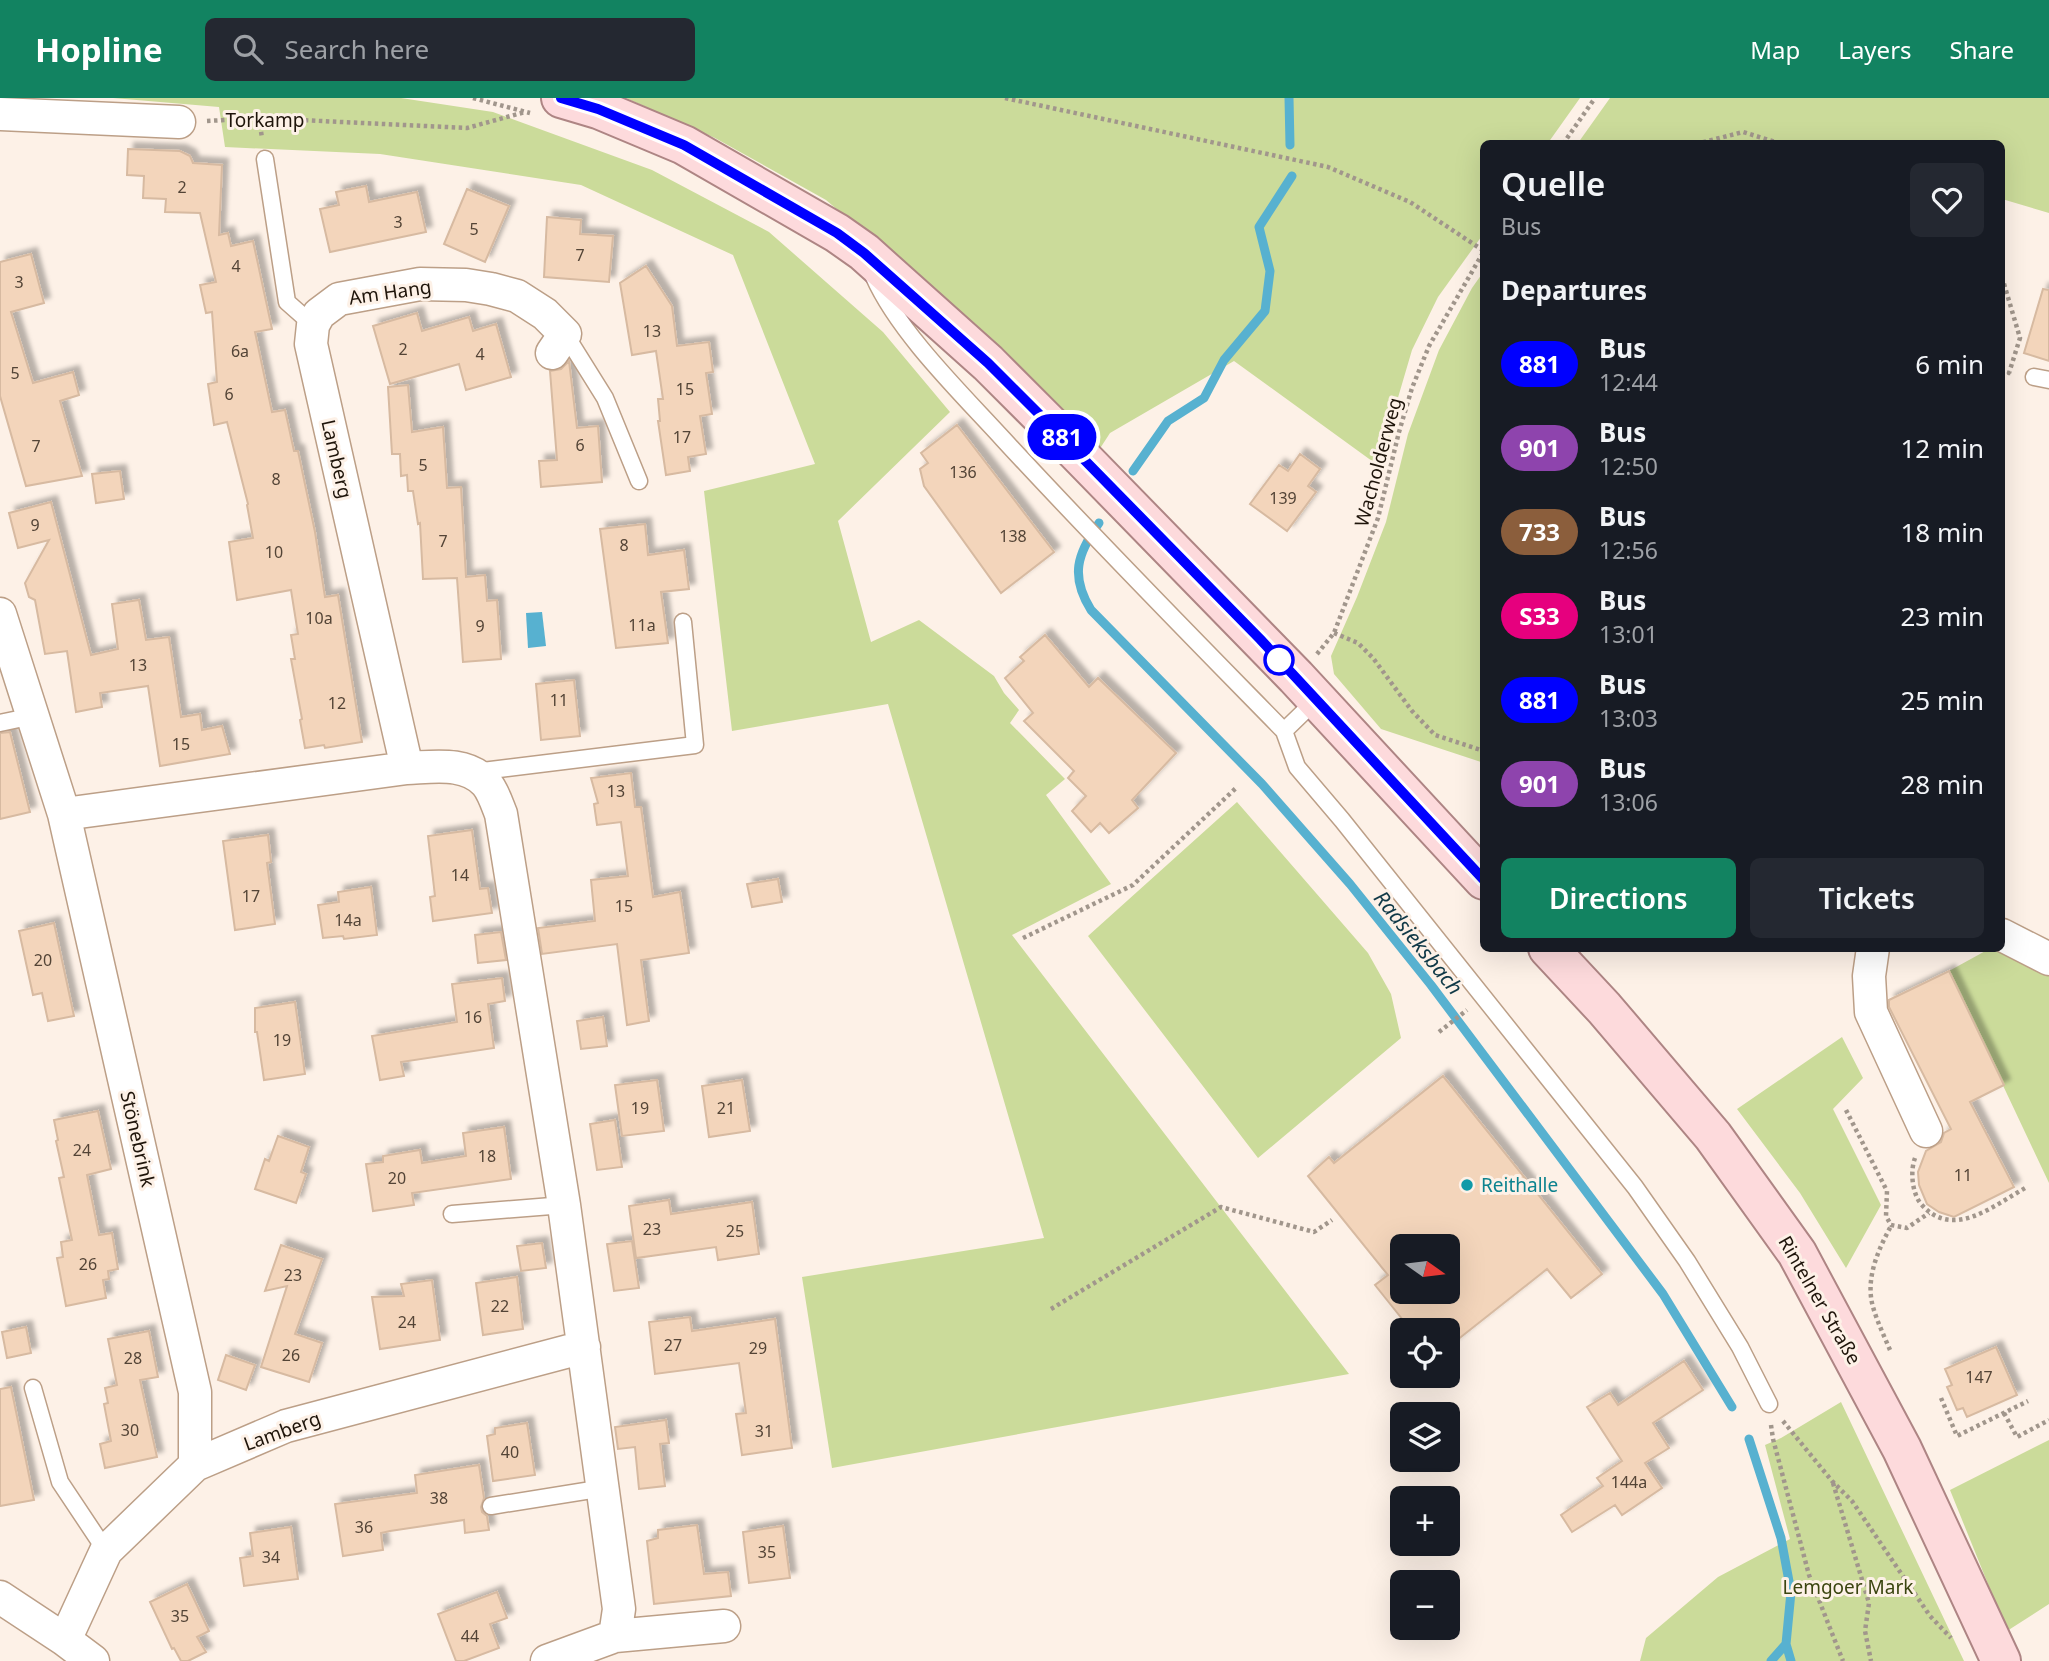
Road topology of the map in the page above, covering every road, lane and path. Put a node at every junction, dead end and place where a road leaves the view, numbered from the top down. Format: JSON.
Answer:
{"nodes":[{"id":1,"x":1005,"y":98,"type":"edge"},
{"id":2,"x":1595,"y":98,"type":"edge"},
{"id":3,"x":544,"y":105,"type":"edge"},
{"id":4,"x":0,"y":114,"type":"edge"},
{"id":5,"x":178,"y":122,"type":"joint"},
{"id":6,"x":1566,"y":140,"type":"edge"},
{"id":7,"x":1712,"y":140,"type":"edge"},
{"id":8,"x":1769,"y":140,"type":"edge"},
{"id":9,"x":265,"y":159,"type":"dead end"},
{"id":10,"x":1480,"y":248,"type":"edge"},
{"id":11,"x":864,"y":253,"type":"junction"},
{"id":12,"x":1480,"y":258,"type":"edge"},
{"id":13,"x":2005,"y":287,"type":"edge"},
{"id":14,"x":313,"y":325,"type":"junction"},
{"id":15,"x":559,"y":343,"type":"joint"},
{"id":16,"x":2042,"y":378,"type":"edge"},
{"id":17,"x":639,"y":481,"type":"dead end"},
{"id":18,"x":0,"y":614,"type":"edge"},
{"id":19,"x":683,"y":622,"type":"dead end"},
{"id":20,"x":1334,"y":633,"type":"junction"},
{"id":21,"x":1306,"y":689,"type":"junction"},
{"id":22,"x":33,"y":716,"type":"junction"},
{"id":23,"x":0,"y":723,"type":"edge"},
{"id":24,"x":1284,"y":731,"type":"junction"},
{"id":25,"x":1480,"y":750,"type":"edge"},
{"id":26,"x":407,"y":768,"type":"junction"},
{"id":27,"x":474,"y":772,"type":"junction"},
{"id":28,"x":1236,"y":788,"type":"dead end"},
{"id":29,"x":64,"y":814,"type":"junction"},
{"id":30,"x":1480,"y":876,"type":"edge"},
{"id":31,"x":2005,"y":937,"type":"edge"},
{"id":32,"x":1023,"y":938,"type":"dead end"},
{"id":33,"x":1553,"y":952,"type":"edge"},
{"id":34,"x":1872,"y":952,"type":"edge"},
{"id":35,"x":2049,"y":959,"type":"edge"},
{"id":36,"x":1484,"y":996,"type":"junction"},
{"id":37,"x":1439,"y":1032,"type":"dead end"},
{"id":38,"x":1846,"y":1110,"type":"dead end"},
{"id":39,"x":1926,"y":1131,"type":"joint"},
{"id":40,"x":2027,"y":1187,"type":"dead end"},
{"id":41,"x":564,"y":1205,"type":"junction"},
{"id":42,"x":1929,"y":1213,"type":"junction"},
{"id":43,"x":452,"y":1214,"type":"dead end"},
{"id":44,"x":1332,"y":1220,"type":"dead end"},
{"id":45,"x":1891,"y":1225,"type":"junction"},
{"id":46,"x":1051,"y":1309,"type":"dead end"},
{"id":47,"x":584,"y":1347,"type":"junction"},
{"id":48,"x":1890,"y":1350,"type":"dead end"},
{"id":49,"x":33,"y":1388,"type":"dead end"},
{"id":50,"x":1941,"y":1398,"type":"dead end"},
{"id":51,"x":2028,"y":1401,"type":"dead end"},
{"id":52,"x":1769,"y":1404,"type":"junction"},
{"id":53,"x":2004,"y":1413,"type":"junction"},
{"id":54,"x":2049,"y":1420,"type":"edge"},
{"id":55,"x":195,"y":1465,"type":"junction"},
{"id":56,"x":1832,"y":1481,"type":"junction"},
{"id":57,"x":604,"y":1488,"type":"junction"},
{"id":58,"x":491,"y":1506,"type":"dead end"},
{"id":59,"x":106,"y":1550,"type":"junction"},
{"id":60,"x":0,"y":1597,"type":"edge"},
{"id":61,"x":724,"y":1626,"type":"dead end"},
{"id":62,"x":615,"y":1636,"type":"junction"},
{"id":63,"x":65,"y":1640,"type":"junction"},
{"id":64,"x":1998,"y":1654,"type":"edge"},
{"id":65,"x":93,"y":1661,"type":"edge"},
{"id":66,"x":547,"y":1661,"type":"edge"},
{"id":67,"x":1843,"y":1661,"type":"edge"},
{"id":68,"x":1871,"y":1661,"type":"edge"}],
"edges":[{"from":1,"to":10,"type":"path"},
{"from":2,"to":6,"type":"path"},
{"from":3,"to":5,"type":"path","name":"Torkamp"},
{"from":3,"to":11,"type":"main road"},
{"from":4,"to":5,"type":"street"},
{"from":7,"to":8,"type":"path"},
{"from":9,"to":14,"type":"lane"},
{"from":11,"to":21,"type":"main road"},
{"from":11,"to":24,"type":"lane"},
{"from":12,"to":20,"type":"path","name":"Wacholderweg"},
{"from":13,"to":16,"type":"path"},
{"from":14,"to":15,"type":"street","name":"Am Hang"},
{"from":14,"to":26,"type":"street","name":"Lamberg"},
{"from":15,"to":17,"type":"lane"},
{"from":18,"to":22,"type":"street","name":"Stönebrink"},
{"from":19,"to":27,"type":"lane"},
{"from":20,"to":21,"type":"path","name":"Wacholderweg"},
{"from":20,"to":25,"type":"path"},
{"from":21,"to":24,"type":"lane"},
{"from":21,"to":30,"type":"main road"},
{"from":22,"to":23,"type":"lane"},
{"from":22,"to":29,"type":"street","name":"Stönebrink"},
{"from":24,"to":36,"type":"lane"},
{"from":26,"to":27,"type":"street"},
{"from":26,"to":29,"type":"street"},
{"from":27,"to":41,"type":"street"},
{"from":28,"to":32,"type":"path"},
{"from":29,"to":55,"type":"street","name":"Stönebrink"},
{"from":31,"to":35,"type":"street"},
{"from":33,"to":64,"type":"main road","name":"Rintelner Straße"},
{"from":34,"to":39,"type":"street"},
{"from":36,"to":37,"type":"path"},
{"from":36,"to":52,"type":"lane"},
{"from":38,"to":45,"type":"path"},
{"from":39,"to":42,"type":"path"},
{"from":40,"to":42,"type":"path"},
{"from":41,"to":43,"type":"lane"},
{"from":41,"to":47,"type":"street"},
{"from":42,"to":45,"type":"path"},
{"from":44,"to":46,"type":"path"},
{"from":45,"to":48,"type":"path"},
{"from":47,"to":55,"type":"street","name":"Lamberg"},
{"from":47,"to":57,"type":"street"},
{"from":49,"to":59,"type":"lane"},
{"from":50,"to":53,"type":"path"},
{"from":51,"to":53,"type":"path"},
{"from":52,"to":56,"type":"path"},
{"from":52,"to":67,"type":"path"},
{"from":53,"to":54,"type":"path"},
{"from":55,"to":59,"type":"street","name":"Lamberg"},
{"from":56,"to":64,"type":"path"},
{"from":56,"to":68,"type":"path"},
{"from":57,"to":58,"type":"lane"},
{"from":57,"to":62,"type":"street"},
{"from":59,"to":63,"type":"street","name":"Lamberg"},
{"from":60,"to":63,"type":"street"},
{"from":61,"to":62,"type":"street"},
{"from":62,"to":66,"type":"street"},
{"from":63,"to":65,"type":"street"}]}
